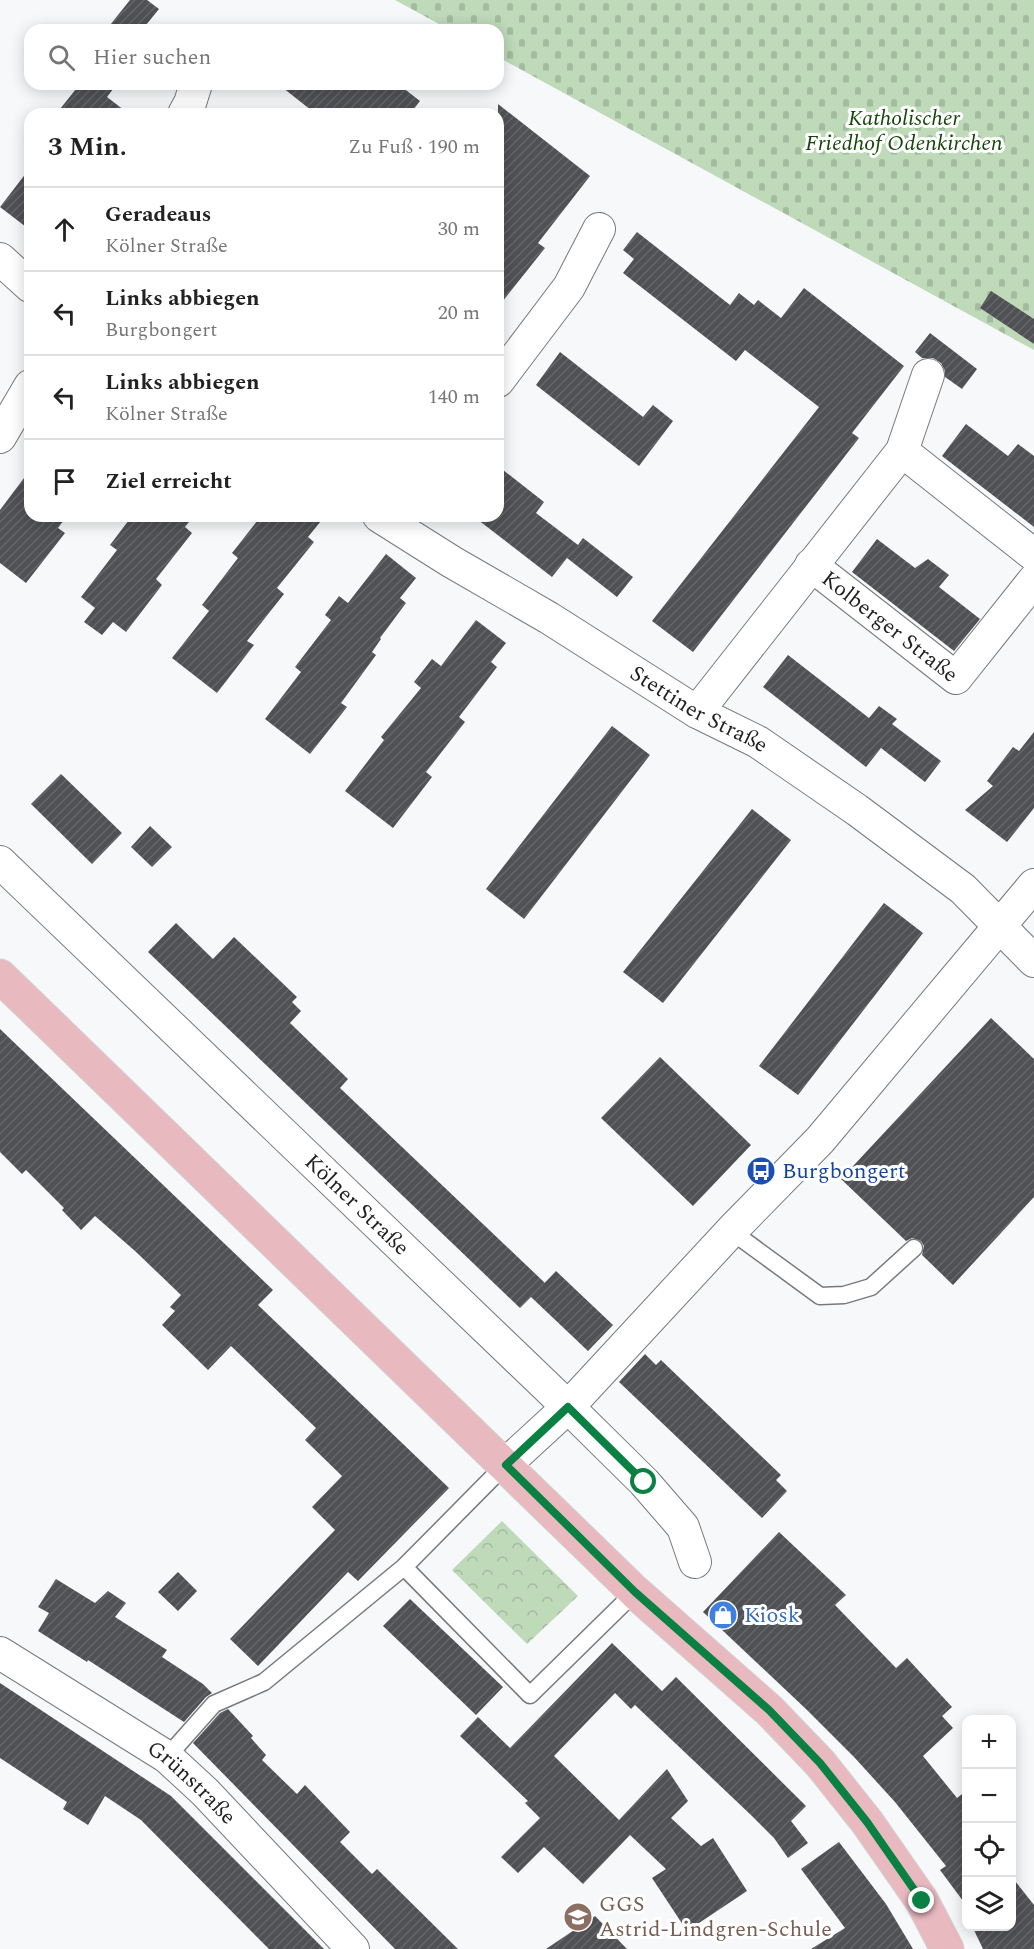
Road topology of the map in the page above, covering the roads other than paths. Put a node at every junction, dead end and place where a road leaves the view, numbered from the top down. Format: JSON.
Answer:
{"nodes":[{"id":1,"x":194,"y":90,"type":"edge"},
{"id":2,"x":188,"y":108,"type":"edge"},
{"id":3,"x":599,"y":230,"type":"dead end"},
{"id":4,"x":0,"y":259,"type":"edge"},
{"id":5,"x":24,"y":281,"type":"edge"},
{"id":6,"x":504,"y":373,"type":"edge"},
{"id":7,"x":928,"y":375,"type":"dead end"},
{"id":8,"x":24,"y":396,"type":"edge"},
{"id":9,"x":0,"y":437,"type":"edge"},
{"id":10,"x":902,"y":451,"type":"junction"},
{"id":11,"x":393,"y":522,"type":"edge"},
{"id":12,"x":1034,"y":555,"type":"edge"},
{"id":13,"x":811,"y":565,"type":"junction"},
{"id":14,"x":1034,"y":580,"type":"edge"},
{"id":15,"x":697,"y":712,"type":"junction"},
{"id":16,"x":0,"y":862,"type":"edge"},
{"id":17,"x":1034,"y":885,"type":"edge"},
{"id":18,"x":1000,"y":927,"type":"junction"},
{"id":19,"x":1034,"y":961,"type":"edge"},
{"id":20,"x":0,"y":976,"type":"edge"},
{"id":21,"x":731,"y":1231,"type":"junction"},
{"id":22,"x":914,"y":1248,"type":"dead end"},
{"id":23,"x":568,"y":1407,"type":"junction"},
{"id":24,"x":506,"y":1465,"type":"junction"},
{"id":25,"x":694,"y":1562,"type":"dead end"},
{"id":26,"x":404,"y":1567,"type":"junction"},
{"id":27,"x":635,"y":1592,"type":"junction"},
{"id":28,"x":0,"y":1653,"type":"edge"},
{"id":29,"x":167,"y":1757,"type":"junction"},
{"id":30,"x":353,"y":1949,"type":"edge"},
{"id":31,"x":947,"y":1949,"type":"edge"}],
"edges":[{"from":1,"to":2,"type":"street"},
{"from":3,"to":6,"type":"street"},
{"from":4,"to":5,"type":"street"},
{"from":7,"to":10,"type":"street","name":"Kolberger Straße"},
{"from":8,"to":9,"type":"street"},
{"from":10,"to":12,"type":"street"},
{"from":10,"to":13,"type":"street","name":"Kolberger Straße"},
{"from":11,"to":15,"type":"street","name":"Stettiner Straße"},
{"from":13,"to":14,"type":"street","name":"Kolberger Straße"},
{"from":13,"to":15,"type":"street","name":"Kolberger Straße"},
{"from":15,"to":18,"type":"street","name":"Stettiner Straße"},
{"from":16,"to":23,"type":"street","name":"Kölner Straße"},
{"from":17,"to":18,"type":"street"},
{"from":18,"to":19,"type":"street"},
{"from":18,"to":21,"type":"street"},
{"from":20,"to":24,"type":"main road"},
{"from":21,"to":22,"type":"lane"},
{"from":21,"to":23,"type":"street"},
{"from":23,"to":24,"type":"street"},
{"from":23,"to":25,"type":"street","name":"Kölner Straße"},
{"from":24,"to":26,"type":"lane"},
{"from":24,"to":27,"type":"main road"},
{"from":26,"to":27,"type":"lane"},
{"from":26,"to":29,"type":"lane"},
{"from":27,"to":31,"type":"main road"},
{"from":28,"to":29,"type":"street","name":"Grünstraße"},
{"from":29,"to":30,"type":"street","name":"Grünstraße"}]}
